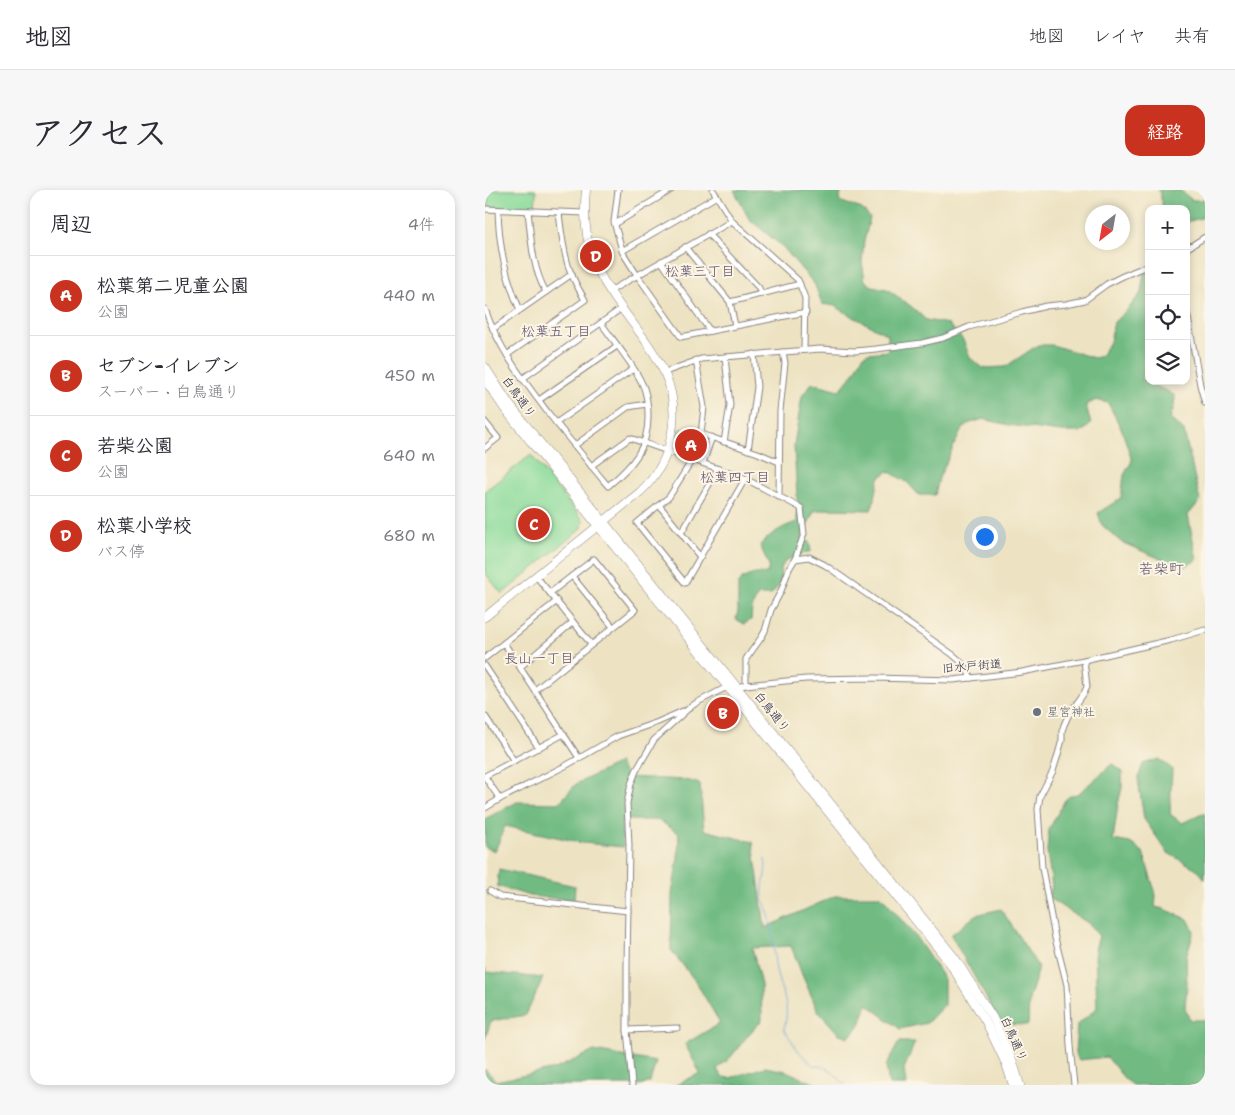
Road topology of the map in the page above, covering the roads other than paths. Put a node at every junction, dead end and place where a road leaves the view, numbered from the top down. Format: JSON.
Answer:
{"nodes":[{"id":1,"x":586,"y":190,"type":"edge"},
{"id":2,"x":618,"y":190,"type":"edge"},
{"id":3,"x":671,"y":190,"type":"edge"},
{"id":4,"x":713,"y":190,"type":"edge"},
{"id":5,"x":717,"y":196,"type":"junction"},
{"id":6,"x":485,"y":209,"type":"edge"},
{"id":7,"x":498,"y":210,"type":"junction"},
{"id":8,"x":528,"y":211,"type":"junction"},
{"id":9,"x":559,"y":212,"type":"junction"},
{"id":10,"x":585,"y":213,"type":"junction"},
{"id":11,"x":731,"y":221,"type":"junction"},
{"id":12,"x":615,"y":224,"type":"junction"},
{"id":13,"x":709,"y":234,"type":"junction"},
{"id":14,"x":1205,"y":237,"type":"edge"},
{"id":15,"x":1190,"y":246,"type":"edge"},
{"id":16,"x":685,"y":248,"type":"junction"},
{"id":17,"x":622,"y":251,"type":"junction"},
{"id":18,"x":661,"y":261,"type":"junction"},
{"id":19,"x":1145,"y":268,"type":"edge"},
{"id":20,"x":572,"y":274,"type":"junction"},
{"id":21,"x":637,"y":275,"type":"junction"},
{"id":22,"x":800,"y":284,"type":"junction"},
{"id":23,"x":610,"y":291,"type":"junction"},
{"id":24,"x":546,"y":292,"type":"junction"},
{"id":25,"x":761,"y":294,"type":"junction"},
{"id":26,"x":730,"y":302,"type":"junction"},
{"id":27,"x":622,"y":308,"type":"junction"},
{"id":28,"x":485,"y":309,"type":"edge"},
{"id":29,"x":521,"y":310,"type":"junction"},
{"id":30,"x":806,"y":312,"type":"junction"},
{"id":31,"x":601,"y":323,"type":"junction"},
{"id":32,"x":735,"y":326,"type":"junction"},
{"id":33,"x":493,"y":329,"type":"junction"},
{"id":34,"x":1190,"y":329,"type":"edge"},
{"id":35,"x":709,"y":331,"type":"junction"},
{"id":36,"x":617,"y":346,"type":"junction"},
{"id":37,"x":804,"y":350,"type":"junction"},
{"id":38,"x":783,"y":352,"type":"junction"},
{"id":39,"x":754,"y":354,"type":"junction"},
{"id":40,"x":507,"y":356,"type":"junction"},
{"id":41,"x":725,"y":357,"type":"junction"},
{"id":42,"x":697,"y":360,"type":"junction"},
{"id":43,"x":485,"y":367,"type":"edge"},
{"id":44,"x":633,"y":368,"type":"junction"},
{"id":45,"x":665,"y":372,"type":"junction"},
{"id":46,"x":522,"y":378,"type":"junction"},
{"id":47,"x":485,"y":380,"type":"edge"},
{"id":48,"x":539,"y":400,"type":"junction"},
{"id":49,"x":1205,"y":403,"type":"edge"},
{"id":50,"x":647,"y":404,"type":"junction"},
{"id":51,"x":485,"y":422,"type":"edge"},
{"id":52,"x":556,"y":423,"type":"junction"},
{"id":53,"x":712,"y":438,"type":"junction"},
{"id":54,"x":724,"y":442,"type":"junction"},
{"id":55,"x":644,"y":443,"type":"junction"},
{"id":56,"x":574,"y":446,"type":"junction"},
{"id":57,"x":485,"y":448,"type":"edge"},
{"id":58,"x":749,"y":450,"type":"junction"},
{"id":59,"x":667,"y":451,"type":"junction"},
{"id":60,"x":691,"y":460,"type":"junction"},
{"id":61,"x":779,"y":462,"type":"junction"},
{"id":62,"x":703,"y":464,"type":"junction"},
{"id":63,"x":591,"y":466,"type":"junction"},
{"id":64,"x":718,"y":469,"type":"junction"},
{"id":65,"x":745,"y":479,"type":"junction"},
{"id":66,"x":779,"y":497,"type":"junction"},
{"id":67,"x":659,"y":505,"type":"junction"},
{"id":68,"x":601,"y":523,"type":"junction"},
{"id":69,"x":681,"y":533,"type":"junction"},
{"id":70,"x":700,"y":557,"type":"junction"},
{"id":71,"x":795,"y":559,"type":"junction"},
{"id":72,"x":536,"y":576,"type":"junction"},
{"id":73,"x":572,"y":576,"type":"junction"},
{"id":74,"x":550,"y":593,"type":"junction"},
{"id":75,"x":557,"y":601,"type":"junction"},
{"id":76,"x":485,"y":617,"type":"edge"},
{"id":77,"x":573,"y":622,"type":"junction"},
{"id":78,"x":613,"y":627,"type":"junction"},
{"id":79,"x":1205,"y":630,"type":"edge"},
{"id":80,"x":504,"y":643,"type":"junction"},
{"id":81,"x":591,"y":644,"type":"junction"},
{"id":82,"x":485,"y":658,"type":"edge"},
{"id":83,"x":1085,"y":660,"type":"junction"},
{"id":84,"x":485,"y":666,"type":"edge"},
{"id":85,"x":520,"y":667,"type":"junction"},
{"id":86,"x":971,"y":678,"type":"junction"},
{"id":87,"x":746,"y":685,"type":"junction"},
{"id":88,"x":733,"y":687,"type":"junction"},
{"id":89,"x":535,"y":690,"type":"junction"},
{"id":90,"x":688,"y":709,"type":"junction"},
{"id":91,"x":485,"y":716,"type":"edge"},
{"id":92,"x":564,"y":734,"type":"junction"},
{"id":93,"x":539,"y":748,"type":"junction"},
{"id":94,"x":579,"y":758,"type":"junction"},
{"id":95,"x":514,"y":761,"type":"junction"},
{"id":96,"x":485,"y":776,"type":"edge"},
{"id":97,"x":499,"y":799,"type":"junction"},
{"id":98,"x":485,"y":808,"type":"edge"},
{"id":99,"x":490,"y":891,"type":"dead end"},
{"id":100,"x":628,"y":911,"type":"junction"},
{"id":101,"x":677,"y":1028,"type":"dead end"},
{"id":102,"x":627,"y":1030,"type":"junction"},
{"id":103,"x":632,"y":1085,"type":"edge"},
{"id":104,"x":1013,"y":1085,"type":"edge"},
{"id":105,"x":1021,"y":1085,"type":"edge"},
{"id":106,"x":1073,"y":1085,"type":"edge"}],
"edges":[{"from":1,"to":10,"type":"main road"},
{"from":2,"to":12,"type":"street"},
{"from":3,"to":12,"type":"street"},
{"from":4,"to":5,"type":"street"},
{"from":5,"to":11,"type":"street"},
{"from":5,"to":17,"type":"street"},
{"from":6,"to":7,"type":"street"},
{"from":7,"to":8,"type":"street"},
{"from":7,"to":29,"type":"street"},
{"from":8,"to":9,"type":"street"},
{"from":8,"to":24,"type":"street"},
{"from":9,"to":10,"type":"street"},
{"from":9,"to":20,"type":"street"},
{"from":10,"to":23,"type":"main road"},
{"from":11,"to":13,"type":"street"},
{"from":11,"to":22,"type":"street"},
{"from":12,"to":17,"type":"street"},
{"from":13,"to":16,"type":"street"},
{"from":13,"to":25,"type":"street"},
{"from":14,"to":15,"type":"street"},
{"from":16,"to":18,"type":"street"},
{"from":16,"to":26,"type":"street"},
{"from":17,"to":21,"type":"street"},
{"from":18,"to":21,"type":"street"},
{"from":18,"to":35,"type":"street"},
{"from":19,"to":37,"type":"street"},
{"from":20,"to":24,"type":"street"},
{"from":20,"to":40,"type":"street"},
{"from":21,"to":23,"type":"street"},
{"from":21,"to":35,"type":"street"},
{"from":22,"to":25,"type":"street"},
{"from":22,"to":30,"type":"street"},
{"from":23,"to":27,"type":"main road"},
{"from":24,"to":29,"type":"street"},
{"from":25,"to":26,"type":"street"},
{"from":26,"to":32,"type":"street"},
{"from":27,"to":31,"type":"street"},
{"from":27,"to":45,"type":"main road"},
{"from":28,"to":33,"type":"street"},
{"from":29,"to":33,"type":"street"},
{"from":30,"to":32,"type":"street"},
{"from":30,"to":37,"type":"street"},
{"from":31,"to":36,"type":"street"},
{"from":31,"to":46,"type":"street"},
{"from":32,"to":35,"type":"street"},
{"from":33,"to":40,"type":"street"},
{"from":34,"to":49,"type":"street"},
{"from":36,"to":44,"type":"street"},
{"from":36,"to":48,"type":"street"},
{"from":37,"to":38,"type":"street"},
{"from":38,"to":39,"type":"street"},
{"from":38,"to":61,"type":"street"},
{"from":39,"to":41,"type":"street"},
{"from":39,"to":58,"type":"street"},
{"from":40,"to":46,"type":"street"},
{"from":41,"to":42,"type":"street"},
{"from":41,"to":54,"type":"street"},
{"from":42,"to":45,"type":"street"},
{"from":42,"to":53,"type":"street"},
{"from":43,"to":68,"type":"main road","name":"白鳥通り"},
{"from":44,"to":50,"type":"street"},
{"from":44,"to":52,"type":"street"},
{"from":45,"to":59,"type":"main road"},
{"from":46,"to":48,"type":"street"},
{"from":47,"to":68,"type":"main road","name":"白鳥通り"},
{"from":48,"to":52,"type":"street"},
{"from":50,"to":55,"type":"street"},
{"from":50,"to":56,"type":"street"},
{"from":51,"to":57,"type":"street"},
{"from":52,"to":56,"type":"street"},
{"from":53,"to":54,"type":"street"},
{"from":53,"to":62,"type":"street"},
{"from":54,"to":58,"type":"street"},
{"from":55,"to":59,"type":"street"},
{"from":55,"to":63,"type":"street"},
{"from":55,"to":63,"type":"street"},
{"from":56,"to":63,"type":"street"},
{"from":58,"to":61,"type":"street"},
{"from":59,"to":60,"type":"street"},
{"from":59,"to":68,"type":"main road"},
{"from":60,"to":62,"type":"street"},
{"from":60,"to":67,"type":"street"},
{"from":61,"to":66,"type":"street"},
{"from":62,"to":64,"type":"street"},
{"from":64,"to":65,"type":"street"},
{"from":64,"to":69,"type":"street"},
{"from":65,"to":66,"type":"street"},
{"from":65,"to":70,"type":"street"},
{"from":66,"to":71,"type":"street"},
{"from":67,"to":69,"type":"street"},
{"from":67,"to":70,"type":"street"},
{"from":68,"to":72,"type":"main road"},
{"from":68,"to":88,"type":"main road","name":"白鳥通り"},
{"from":69,"to":70,"type":"street"},
{"from":71,"to":86,"type":"street"},
{"from":71,"to":87,"type":"street"},
{"from":72,"to":74,"type":"street"},
{"from":72,"to":76,"type":"main road"},
{"from":73,"to":74,"type":"street"},
{"from":73,"to":78,"type":"street"},
{"from":73,"to":78,"type":"street"},
{"from":74,"to":75,"type":"street"},
{"from":75,"to":77,"type":"street"},
{"from":75,"to":80,"type":"street"},
{"from":77,"to":81,"type":"street"},
{"from":77,"to":85,"type":"street"},
{"from":78,"to":81,"type":"street"},
{"from":79,"to":83,"type":"street","name":"旧水戸街道"},
{"from":80,"to":82,"type":"street"},
{"from":80,"to":85,"type":"street"},
{"from":81,"to":89,"type":"street"},
{"from":83,"to":86,"type":"street","name":"旧水戸街道"},
{"from":83,"to":106,"type":"street"},
{"from":84,"to":93,"type":"street"},
{"from":85,"to":89,"type":"street"},
{"from":86,"to":87,"type":"street","name":"旧水戸街道"},
{"from":87,"to":88,"type":"street","name":"旧水戸街道"},
{"from":88,"to":90,"type":"street","name":"旧水戸街道"},
{"from":88,"to":104,"type":"main road","name":"白鳥通り"},
{"from":88,"to":105,"type":"main road","name":"白鳥通り"},
{"from":89,"to":92,"type":"street"},
{"from":90,"to":94,"type":"street"},
{"from":90,"to":100,"type":"street"},
{"from":91,"to":95,"type":"street"},
{"from":92,"to":93,"type":"street"},
{"from":92,"to":94,"type":"street"},
{"from":93,"to":95,"type":"street"},
{"from":94,"to":97,"type":"street"},
{"from":95,"to":96,"type":"street"},
{"from":96,"to":97,"type":"street"},
{"from":97,"to":98,"type":"street"},
{"from":99,"to":100,"type":"street"},
{"from":100,"to":102,"type":"street"},
{"from":101,"to":102,"type":"street"},
{"from":102,"to":103,"type":"street"}]}
